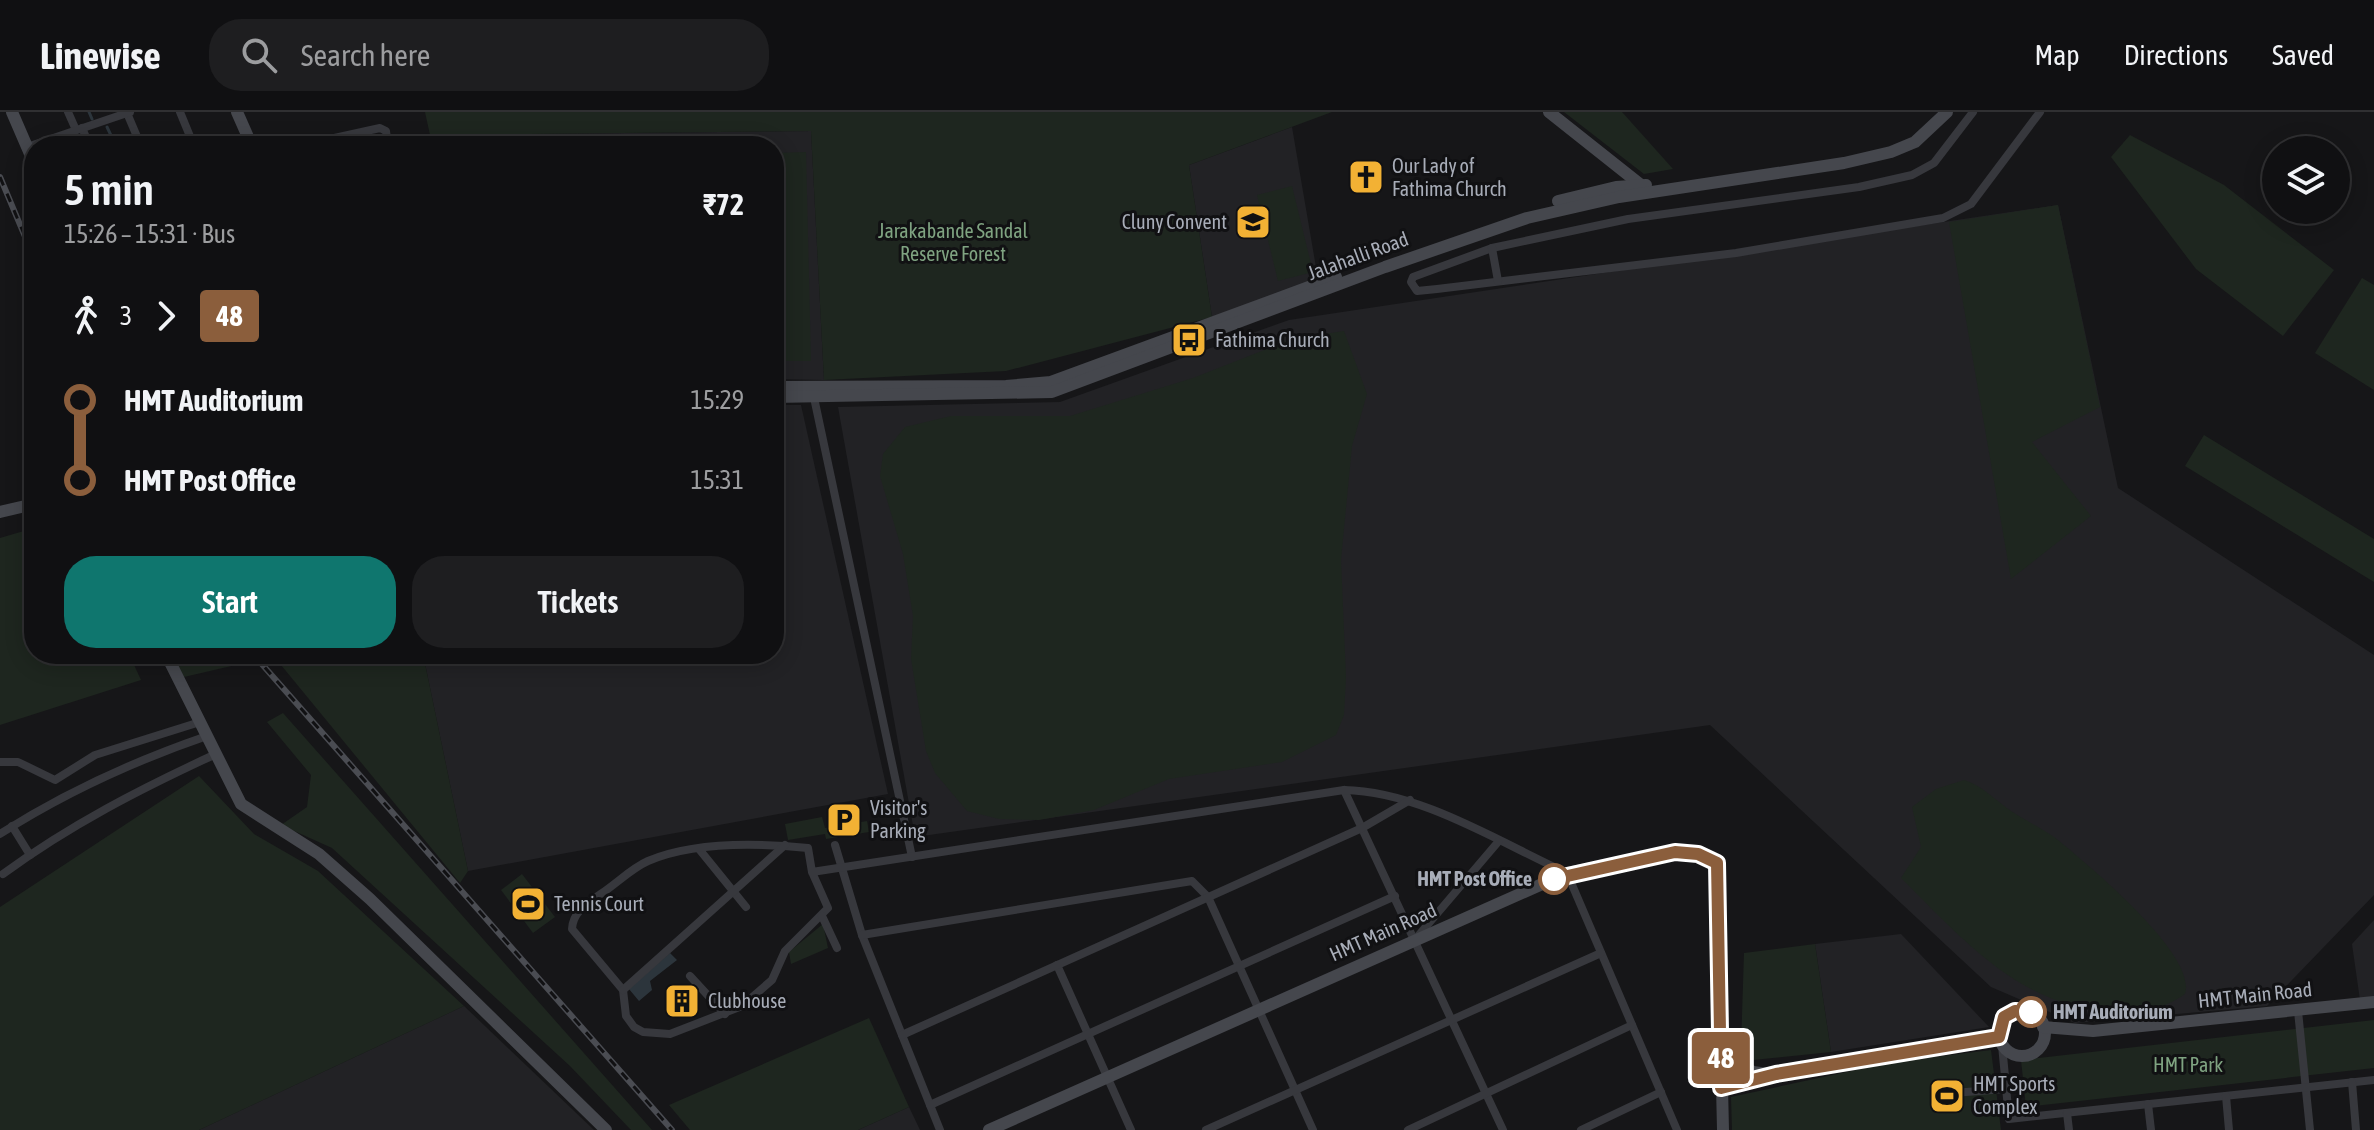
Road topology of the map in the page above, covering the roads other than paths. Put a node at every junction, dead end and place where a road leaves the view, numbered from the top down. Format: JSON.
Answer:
{"nodes":[{"id":1,"x":12,"y":112,"type":"edge"},
{"id":2,"x":68,"y":112,"type":"edge"},
{"id":3,"x":129,"y":112,"type":"edge"},
{"id":4,"x":180,"y":112,"type":"edge"},
{"id":5,"x":237,"y":112,"type":"edge"},
{"id":6,"x":1549,"y":112,"type":"edge"},
{"id":7,"x":1936,"y":112,"type":"edge"},
{"id":8,"x":1947,"y":112,"type":"edge"},
{"id":9,"x":1973,"y":112,"type":"edge"},
{"id":10,"x":2040,"y":112,"type":"edge"},
{"id":11,"x":103,"y":116,"type":"edge"},
{"id":12,"x":79,"y":129,"type":"junction"},
{"id":13,"x":59,"y":136,"type":"edge"},
{"id":14,"x":84,"y":136,"type":"edge"},
{"id":15,"x":137,"y":136,"type":"edge"},
{"id":16,"x":190,"y":136,"type":"edge"},
{"id":17,"x":248,"y":136,"type":"edge"},
{"id":18,"x":344,"y":136,"type":"edge"},
{"id":19,"x":387,"y":136,"type":"edge"},
{"id":20,"x":24,"y":140,"type":"edge"},
{"id":21,"x":1646,"y":189,"type":"junction"},
{"id":22,"x":1492,"y":248,"type":"junction"},
{"id":23,"x":1498,"y":281,"type":"junction"},
{"id":24,"x":784,"y":388,"type":"edge"},
{"id":25,"x":812,"y":392,"type":"junction"},
{"id":26,"x":784,"y":396,"type":"edge"},
{"id":27,"x":24,"y":506,"type":"edge"},
{"id":28,"x":0,"y":512,"type":"edge"},
{"id":29,"x":171,"y":664,"type":"edge"},
{"id":30,"x":200,"y":722,"type":"junction"},
{"id":31,"x":207,"y":736,"type":"junction"},
{"id":32,"x":216,"y":754,"type":"junction"},
{"id":33,"x":0,"y":762,"type":"edge"},
{"id":34,"x":1344,"y":790,"type":"junction"},
{"id":35,"x":1410,"y":800,"type":"junction"},
{"id":36,"x":12,"y":826,"type":"junction"},
{"id":37,"x":1362,"y":828,"type":"junction"},
{"id":38,"x":0,"y":834,"type":"edge"},
{"id":39,"x":1498,"y":842,"type":"junction"},
{"id":40,"x":786,"y":844,"type":"junction"},
{"id":41,"x":835,"y":845,"type":"dead end"},
{"id":42,"x":699,"y":849,"type":"junction"},
{"id":43,"x":30,"y":855,"type":"junction"},
{"id":44,"x":912,"y":857,"type":"junction"},
{"id":45,"x":840,"y":868,"type":"junction"},
{"id":46,"x":812,"y":872,"type":"junction"},
{"id":47,"x":1567,"y":873,"type":"junction"},
{"id":48,"x":3,"y":874,"type":"dead end"},
{"id":49,"x":733,"y":891,"type":"junction"},
{"id":50,"x":1395,"y":896,"type":"junction"},
{"id":51,"x":1208,"y":897,"type":"junction"},
{"id":52,"x":746,"y":907,"type":"dead end"},
{"id":53,"x":822,"y":916,"type":"junction"},
{"id":54,"x":862,"y":935,"type":"junction"},
{"id":55,"x":1415,"y":940,"type":"junction"},
{"id":56,"x":837,"y":948,"type":"dead end"},
{"id":57,"x":1601,"y":953,"type":"junction"},
{"id":58,"x":1057,"y":965,"type":"junction"},
{"id":59,"x":1239,"y":966,"type":"junction"},
{"id":60,"x":690,"y":976,"type":"dead end"},
{"id":61,"x":623,"y":990,"type":"junction"},
{"id":62,"x":2374,"y":1002,"type":"edge"},
{"id":63,"x":1259,"y":1010,"type":"junction"},
{"id":64,"x":2298,"y":1011,"type":"junction"},
{"id":65,"x":725,"y":1014,"type":"junction"},
{"id":66,"x":1452,"y":1020,"type":"junction"},
{"id":67,"x":1632,"y":1025,"type":"junction"},
{"id":68,"x":2043,"y":1027,"type":"junction"},
{"id":69,"x":1088,"y":1034,"type":"junction"},
{"id":70,"x":902,"y":1035,"type":"junction"},
{"id":71,"x":2000,"y":1041,"type":"junction"},
{"id":72,"x":1721,"y":1053,"type":"junction"},
{"id":73,"x":1776,"y":1074,"type":"junction"},
{"id":74,"x":1107,"y":1078,"type":"junction"},
{"id":75,"x":2374,"y":1080,"type":"edge"},
{"id":76,"x":2352,"y":1082,"type":"junction"},
{"id":77,"x":2306,"y":1087,"type":"junction"},
{"id":78,"x":1294,"y":1088,"type":"junction"},
{"id":79,"x":1721,"y":1088,"type":"junction"},
{"id":80,"x":2005,"y":1089,"type":"junction"},
{"id":81,"x":1661,"y":1092,"type":"junction"},
{"id":82,"x":1953,"y":1093,"type":"dead end"},
{"id":83,"x":1486,"y":1094,"type":"junction"},
{"id":84,"x":2226,"y":1096,"type":"junction"},
{"id":85,"x":2148,"y":1104,"type":"junction"},
{"id":86,"x":930,"y":1105,"type":"junction"},
{"id":87,"x":2067,"y":1113,"type":"junction"},
{"id":88,"x":606,"y":1130,"type":"edge"},
{"id":89,"x":940,"y":1130,"type":"edge"},
{"id":90,"x":989,"y":1130,"type":"edge"},
{"id":91,"x":1131,"y":1130,"type":"edge"},
{"id":92,"x":1206,"y":1130,"type":"edge"},
{"id":93,"x":1313,"y":1130,"type":"edge"},
{"id":94,"x":1408,"y":1130,"type":"edge"},
{"id":95,"x":1503,"y":1130,"type":"edge"},
{"id":96,"x":1581,"y":1130,"type":"edge"},
{"id":97,"x":1677,"y":1130,"type":"edge"},
{"id":98,"x":1723,"y":1130,"type":"edge"},
{"id":99,"x":2069,"y":1130,"type":"edge"},
{"id":100,"x":2151,"y":1130,"type":"edge"},
{"id":101,"x":2229,"y":1130,"type":"edge"},
{"id":102,"x":2310,"y":1130,"type":"edge"},
{"id":103,"x":2356,"y":1130,"type":"edge"}],
"edges":[{"from":1,"to":20,"type":"street"},
{"from":2,"to":12,"type":"street"},
{"from":3,"to":11,"type":"street"},
{"from":3,"to":15,"type":"street"},
{"from":4,"to":16,"type":"street"},
{"from":5,"to":17,"type":"street"},
{"from":6,"to":21,"type":"street"},
{"from":7,"to":21,"type":"street","name":"Jalahalli Road"},
{"from":8,"to":21,"type":"street","name":"Jalahalli Road"},
{"from":9,"to":22,"type":"street"},
{"from":10,"to":23,"type":"street"},
{"from":11,"to":12,"type":"street"},
{"from":12,"to":13,"type":"street"},
{"from":12,"to":14,"type":"street"},
{"from":18,"to":19,"type":"street"},
{"from":21,"to":25,"type":"street","name":"Jalahalli Road"},
{"from":22,"to":23,"type":"street"},
{"from":22,"to":23,"type":"street"},
{"from":24,"to":25,"type":"street"},
{"from":25,"to":26,"type":"street","name":"Jalahalli Road"},
{"from":25,"to":44,"type":"street"},
{"from":27,"to":28,"type":"street"},
{"from":29,"to":30,"type":"street"},
{"from":30,"to":31,"type":"street"},
{"from":30,"to":33,"type":"street"},
{"from":31,"to":32,"type":"street"},
{"from":31,"to":36,"type":"street"},
{"from":32,"to":43,"type":"street"},
{"from":32,"to":88,"type":"street"},
{"from":34,"to":35,"type":"street"},
{"from":34,"to":37,"type":"street"},
{"from":34,"to":44,"type":"street"},
{"from":35,"to":37,"type":"street"},
{"from":35,"to":39,"type":"street"},
{"from":36,"to":38,"type":"street"},
{"from":36,"to":43,"type":"street"},
{"from":37,"to":50,"type":"street"},
{"from":37,"to":51,"type":"street"},
{"from":39,"to":47,"type":"street"},
{"from":39,"to":55,"type":"street"},
{"from":40,"to":42,"type":"street"},
{"from":40,"to":46,"type":"street"},
{"from":40,"to":49,"type":"street"},
{"from":41,"to":45,"type":"street"},
{"from":42,"to":49,"type":"street"},
{"from":42,"to":61,"type":"street"},
{"from":43,"to":48,"type":"street"},
{"from":44,"to":45,"type":"street"},
{"from":45,"to":46,"type":"street"},
{"from":45,"to":54,"type":"street"},
{"from":46,"to":53,"type":"street"},
{"from":47,"to":55,"type":"street","name":"HMT Main Road"},
{"from":47,"to":57,"type":"street"},
{"from":47,"to":72,"type":"street","name":"HMT Main Road"},
{"from":49,"to":52,"type":"street"},
{"from":49,"to":61,"type":"street"},
{"from":50,"to":55,"type":"street"},
{"from":50,"to":59,"type":"street"},
{"from":51,"to":54,"type":"street"},
{"from":51,"to":58,"type":"street"},
{"from":51,"to":59,"type":"street"},
{"from":53,"to":56,"type":"street"},
{"from":53,"to":65,"type":"street"},
{"from":54,"to":70,"type":"street"},
{"from":55,"to":63,"type":"street","name":"HMT Main Road"},
{"from":55,"to":66,"type":"street"},
{"from":57,"to":66,"type":"street"},
{"from":57,"to":67,"type":"street"},
{"from":58,"to":69,"type":"street"},
{"from":58,"to":70,"type":"street"},
{"from":59,"to":63,"type":"street"},
{"from":59,"to":69,"type":"street"},
{"from":60,"to":65,"type":"street"},
{"from":61,"to":65,"type":"street"},
{"from":62,"to":64,"type":"street","name":"HMT Main Road"},
{"from":63,"to":74,"type":"street","name":"HMT Main Road"},
{"from":63,"to":78,"type":"street"},
{"from":64,"to":68,"type":"street","name":"HMT Main Road"},
{"from":64,"to":77,"type":"street"},
{"from":66,"to":78,"type":"street"},
{"from":66,"to":83,"type":"street"},
{"from":67,"to":81,"type":"street"},
{"from":67,"to":83,"type":"street"},
{"from":68,"to":71,"type":"street"},
{"from":68,"to":71,"type":"street"},
{"from":69,"to":74,"type":"street"},
{"from":69,"to":86,"type":"street"},
{"from":70,"to":86,"type":"street"},
{"from":71,"to":73,"type":"street"},
{"from":71,"to":80,"type":"street"},
{"from":72,"to":73,"type":"street"},
{"from":72,"to":79,"type":"street","name":"HMT Main Road"},
{"from":73,"to":79,"type":"street"},
{"from":74,"to":90,"type":"street","name":"HMT Main Road"},
{"from":74,"to":91,"type":"street"},
{"from":75,"to":76,"type":"street"},
{"from":76,"to":77,"type":"street"},
{"from":76,"to":103,"type":"street"},
{"from":77,"to":84,"type":"street"},
{"from":77,"to":102,"type":"street"},
{"from":78,"to":92,"type":"street"},
{"from":78,"to":93,"type":"street"},
{"from":79,"to":98,"type":"street","name":"HMT Main Road"},
{"from":80,"to":82,"type":"street"},
{"from":80,"to":87,"type":"street"},
{"from":81,"to":96,"type":"street"},
{"from":81,"to":97,"type":"street"},
{"from":83,"to":94,"type":"street"},
{"from":83,"to":95,"type":"street"},
{"from":84,"to":85,"type":"street"},
{"from":84,"to":101,"type":"street"},
{"from":85,"to":87,"type":"street"},
{"from":85,"to":100,"type":"street"},
{"from":86,"to":89,"type":"street"},
{"from":87,"to":99,"type":"street"}]}
